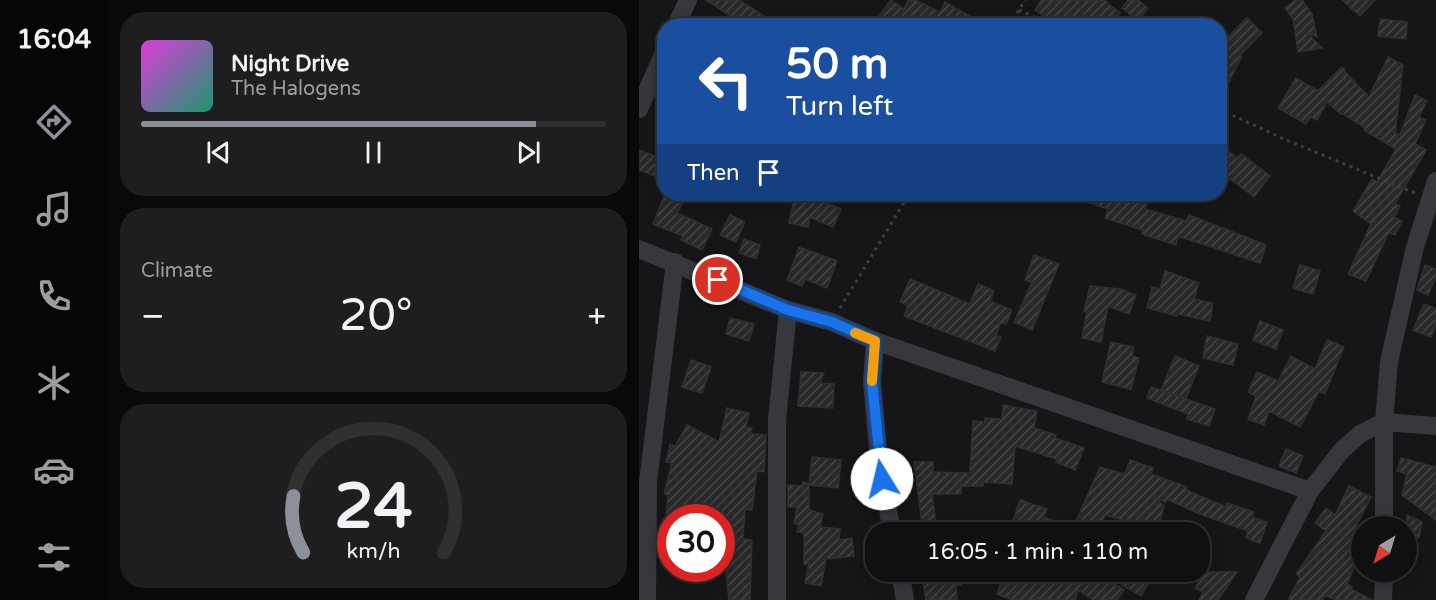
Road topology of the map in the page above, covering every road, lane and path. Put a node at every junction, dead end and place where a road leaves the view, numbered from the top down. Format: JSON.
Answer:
{"nodes":[{"id":1,"x":688,"y":0,"type":"edge"},
{"id":2,"x":1025,"y":0,"type":"edge"},
{"id":3,"x":1019,"y":10,"type":"junction"},
{"id":4,"x":680,"y":18,"type":"edge"},
{"id":5,"x":1014,"y":18,"type":"edge"},
{"id":6,"x":1036,"y":18,"type":"edge"},
{"id":7,"x":657,"y":61,"type":"edge"},
{"id":8,"x":644,"y":80,"type":"edge"},
{"id":9,"x":639,"y":109,"type":"edge"},
{"id":10,"x":1227,"y":113,"type":"edge"},
{"id":11,"x":1436,"y":181,"type":"edge"},
{"id":12,"x":1430,"y":199,"type":"junction"},
{"id":13,"x":905,"y":201,"type":"edge"},
{"id":14,"x":639,"y":249,"type":"edge"},
{"id":15,"x":675,"y":262,"type":"junction"},
{"id":16,"x":788,"y":310,"type":"junction"},
{"id":17,"x":832,"y":322,"type":"junction"},
{"id":18,"x":875,"y":341,"type":"junction"},
{"id":19,"x":1385,"y":422,"type":"junction"},
{"id":20,"x":1436,"y":426,"type":"edge"},
{"id":21,"x":1310,"y":491,"type":"junction"},
{"id":22,"x":1384,"y":516,"type":"edge"},
{"id":23,"x":890,"y":522,"type":"edge"},
{"id":24,"x":902,"y":582,"type":"edge"},
{"id":25,"x":1384,"y":582,"type":"edge"},
{"id":26,"x":647,"y":600,"type":"edge"},
{"id":27,"x":777,"y":600,"type":"edge"},
{"id":28,"x":905,"y":600,"type":"edge"},
{"id":29,"x":1254,"y":600,"type":"edge"},
{"id":30,"x":1383,"y":600,"type":"edge"}],
"edges":[{"from":1,"to":4,"type":"street"},
{"from":2,"to":3,"type":"path"},
{"from":3,"to":5,"type":"path"},
{"from":3,"to":6,"type":"path"},
{"from":7,"to":8,"type":"street"},
{"from":8,"to":9,"type":"street"},
{"from":10,"to":12,"type":"path"},
{"from":11,"to":12,"type":"street"},
{"from":12,"to":19,"type":"street"},
{"from":13,"to":17,"type":"path"},
{"from":14,"to":15,"type":"street"},
{"from":15,"to":16,"type":"street"},
{"from":15,"to":26,"type":"street"},
{"from":16,"to":17,"type":"street"},
{"from":16,"to":27,"type":"street"},
{"from":17,"to":18,"type":"street"},
{"from":18,"to":21,"type":"street"},
{"from":18,"to":23,"type":"street"},
{"from":19,"to":20,"type":"street"},
{"from":19,"to":21,"type":"street"},
{"from":19,"to":22,"type":"street"},
{"from":21,"to":29,"type":"street"},
{"from":24,"to":28,"type":"street"},
{"from":25,"to":30,"type":"street"}]}
